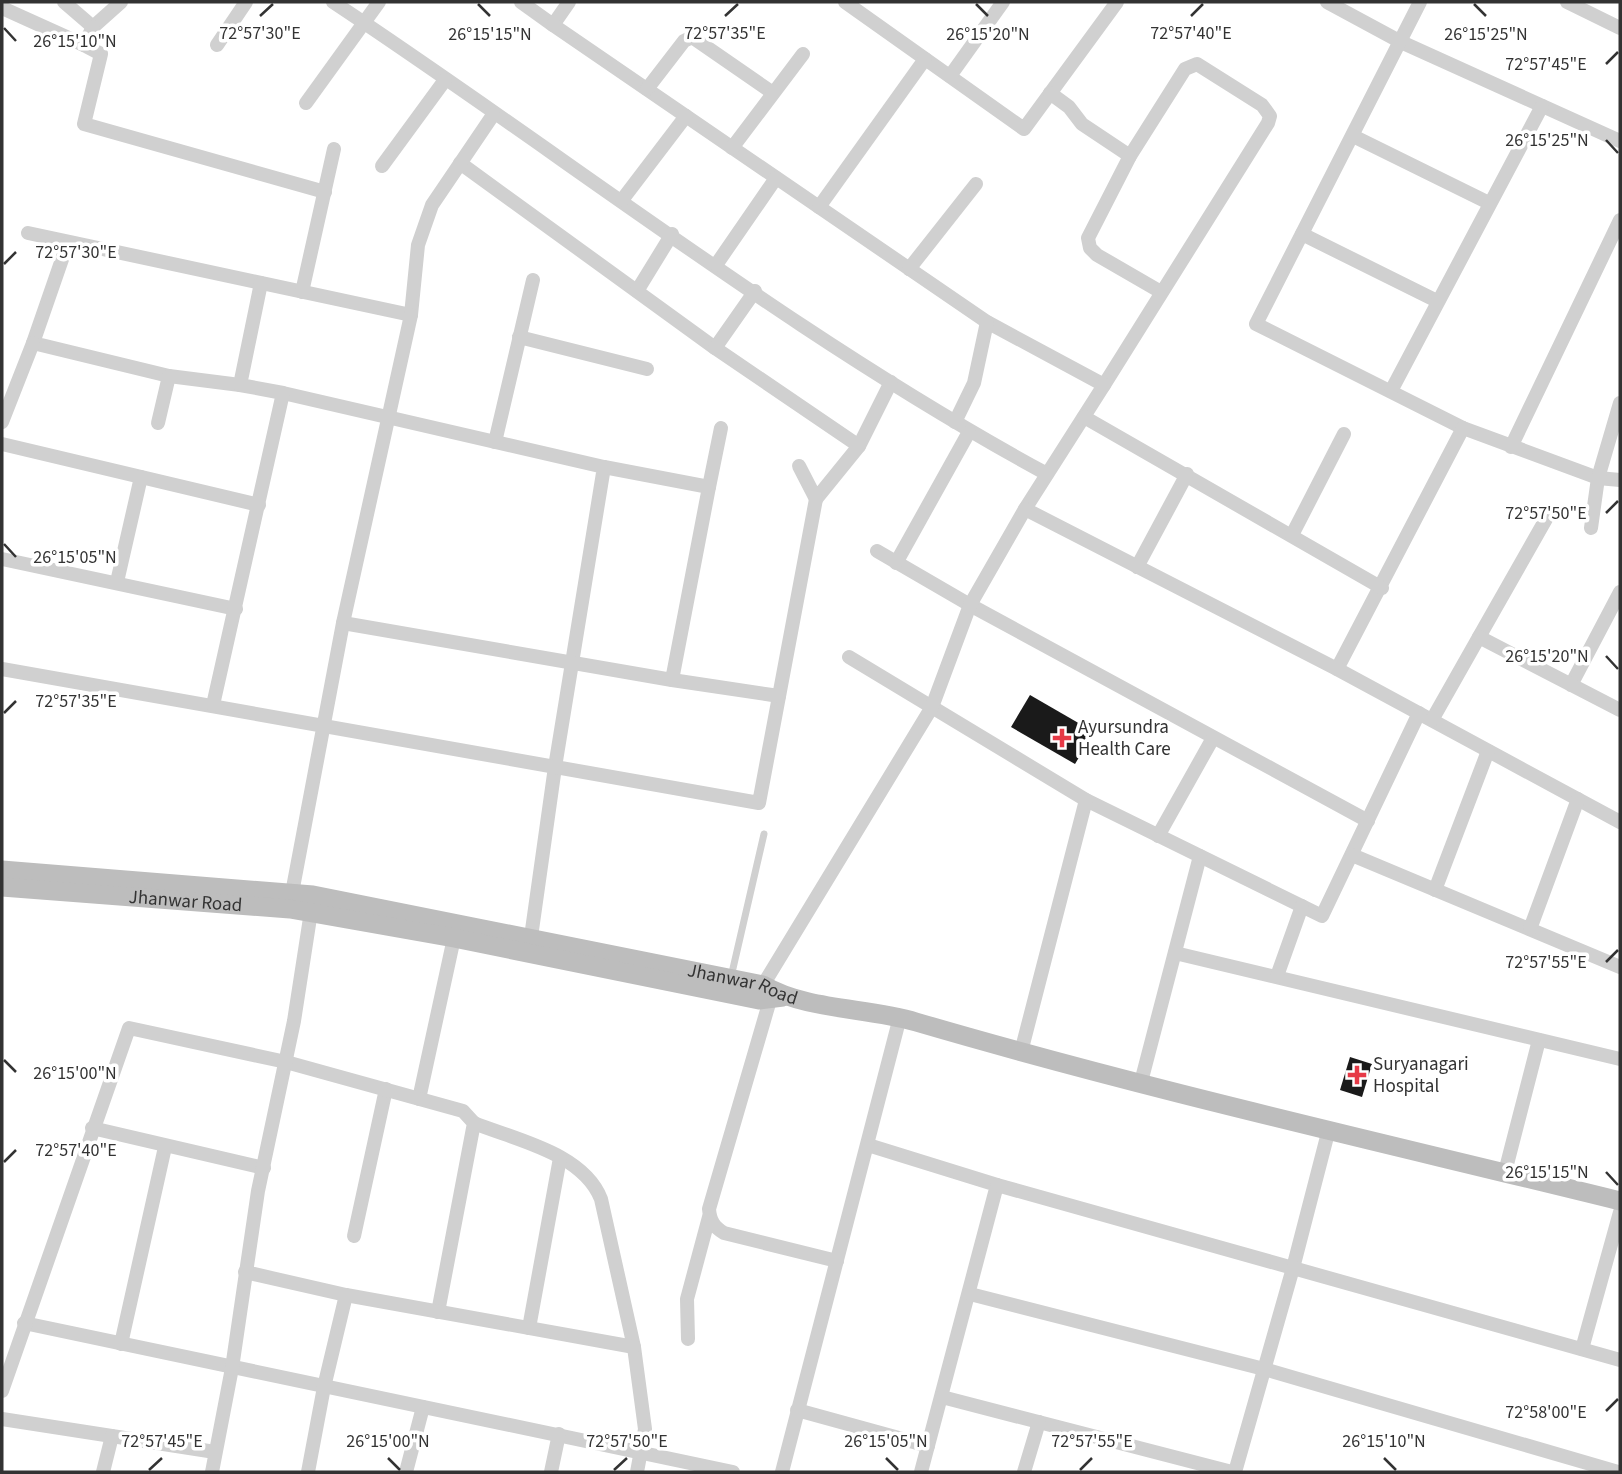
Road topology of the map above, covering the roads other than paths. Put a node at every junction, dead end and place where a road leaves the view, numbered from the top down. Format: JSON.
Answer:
{"nodes":[{"id":1,"x":64,"y":2,"type":"edge"},
{"id":2,"x":121,"y":2,"type":"edge"},
{"id":3,"x":246,"y":2,"type":"edge"},
{"id":4,"x":333,"y":2,"type":"edge"},
{"id":5,"x":379,"y":2,"type":"edge"},
{"id":6,"x":521,"y":2,"type":"edge"},
{"id":7,"x":569,"y":2,"type":"edge"},
{"id":8,"x":845,"y":2,"type":"edge"},
{"id":9,"x":1003,"y":2,"type":"edge"},
{"id":10,"x":1116,"y":2,"type":"edge"},
{"id":11,"x":1327,"y":2,"type":"edge"},
{"id":12,"x":1420,"y":2,"type":"edge"},
{"id":13,"x":1567,"y":2,"type":"edge"},
{"id":14,"x":1586,"y":6,"type":"edge"},
{"id":15,"x":2,"y":8,"type":"edge"},
{"id":16,"x":364,"y":22,"type":"junction"},
{"id":17,"x":554,"y":26,"type":"junction"},
{"id":18,"x":93,"y":27,"type":"junction"},
{"id":19,"x":1620,"y":28,"type":"edge"},
{"id":20,"x":1401,"y":43,"type":"junction"},
{"id":21,"x":84,"y":45,"type":"junction"},
{"id":22,"x":217,"y":45,"type":"dead end"},
{"id":23,"x":803,"y":54,"type":"dead end"},
{"id":24,"x":925,"y":59,"type":"junction"},
{"id":25,"x":950,"y":76,"type":"junction"},
{"id":26,"x":444,"y":80,"type":"junction"},
{"id":27,"x":647,"y":89,"type":"junction"},
{"id":28,"x":773,"y":93,"type":"junction"},
{"id":29,"x":1050,"y":93,"type":"junction"},
{"id":30,"x":306,"y":103,"type":"dead end"},
{"id":31,"x":1542,"y":106,"type":"junction"},
{"id":32,"x":494,"y":114,"type":"junction"},
{"id":33,"x":686,"y":116,"type":"junction"},
{"id":34,"x":1353,"y":136,"type":"junction"},
{"id":35,"x":1620,"y":141,"type":"edge"},
{"id":36,"x":732,"y":148,"type":"junction"},
{"id":37,"x":334,"y":149,"type":"dead end"},
{"id":38,"x":1129,"y":156,"type":"junction"},
{"id":39,"x":460,"y":163,"type":"junction"},
{"id":40,"x":382,"y":166,"type":"dead end"},
{"id":41,"x":776,"y":178,"type":"junction"},
{"id":42,"x":976,"y":184,"type":"dead end"},
{"id":43,"x":325,"y":192,"type":"junction"},
{"id":44,"x":622,"y":200,"type":"junction"},
{"id":45,"x":1489,"y":203,"type":"junction"},
{"id":46,"x":819,"y":207,"type":"junction"},
{"id":47,"x":1620,"y":220,"type":"edge"},
{"id":48,"x":28,"y":233,"type":"dead end"},
{"id":49,"x":672,"y":234,"type":"junction"},
{"id":50,"x":1302,"y":234,"type":"junction"},
{"id":51,"x":68,"y":242,"type":"junction"},
{"id":52,"x":716,"y":265,"type":"junction"},
{"id":53,"x":909,"y":269,"type":"junction"},
{"id":54,"x":533,"y":280,"type":"dead end"},
{"id":55,"x":261,"y":283,"type":"junction"},
{"id":56,"x":637,"y":291,"type":"junction"},
{"id":57,"x":755,"y":291,"type":"junction"},
{"id":58,"x":302,"y":292,"type":"junction"},
{"id":59,"x":1161,"y":292,"type":"junction"},
{"id":60,"x":1437,"y":302,"type":"junction"},
{"id":61,"x":411,"y":315,"type":"junction"},
{"id":62,"x":987,"y":322,"type":"junction"},
{"id":63,"x":519,"y":337,"type":"junction"},
{"id":64,"x":33,"y":343,"type":"junction"},
{"id":65,"x":715,"y":348,"type":"junction"},
{"id":66,"x":647,"y":369,"type":"dead end"},
{"id":67,"x":169,"y":376,"type":"junction"},
{"id":68,"x":891,"y":382,"type":"junction"},
{"id":69,"x":240,"y":385,"type":"junction"},
{"id":70,"x":1104,"y":385,"type":"junction"},
{"id":71,"x":1391,"y":391,"type":"junction"},
{"id":72,"x":283,"y":394,"type":"junction"},
{"id":73,"x":1620,"y":404,"type":"edge"},
{"id":74,"x":389,"y":417,"type":"junction"},
{"id":75,"x":1084,"y":417,"type":"junction"},
{"id":76,"x":2,"y":422,"type":"edge"},
{"id":77,"x":955,"y":422,"type":"junction"},
{"id":78,"x":158,"y":423,"type":"dead end"},
{"id":79,"x":721,"y":428,"type":"dead end"},
{"id":80,"x":1463,"y":428,"type":"junction"},
{"id":81,"x":969,"y":432,"type":"junction"},
{"id":82,"x":1344,"y":435,"type":"dead end"},
{"id":83,"x":495,"y":442,"type":"junction"},
{"id":84,"x":2,"y":444,"type":"edge"},
{"id":85,"x":859,"y":446,"type":"junction"},
{"id":86,"x":1511,"y":447,"type":"junction"},
{"id":87,"x":799,"y":466,"type":"dead end"},
{"id":88,"x":604,"y":467,"type":"junction"},
{"id":89,"x":1046,"y":474,"type":"junction"},
{"id":90,"x":1187,"y":474,"type":"junction"},
{"id":91,"x":141,"y":477,"type":"junction"},
{"id":92,"x":1598,"y":478,"type":"junction"},
{"id":93,"x":1620,"y":480,"type":"edge"},
{"id":94,"x":709,"y":487,"type":"junction"},
{"id":95,"x":816,"y":499,"type":"junction"},
{"id":96,"x":259,"y":505,"type":"junction"},
{"id":97,"x":1025,"y":509,"type":"junction"},
{"id":98,"x":1546,"y":519,"type":"dead end"},
{"id":99,"x":1591,"y":528,"type":"dead end"},
{"id":100,"x":1292,"y":535,"type":"junction"},
{"id":101,"x":877,"y":551,"type":"dead end"},
{"id":102,"x":2,"y":559,"type":"edge"},
{"id":103,"x":896,"y":563,"type":"junction"},
{"id":104,"x":1137,"y":567,"type":"junction"},
{"id":105,"x":117,"y":582,"type":"junction"},
{"id":106,"x":1382,"y":588,"type":"junction"},
{"id":107,"x":1620,"y":592,"type":"edge"},
{"id":108,"x":970,"y":605,"type":"junction"},
{"id":109,"x":236,"y":609,"type":"junction"},
{"id":110,"x":1615,"y":616,"type":"edge"},
{"id":111,"x":343,"y":623,"type":"junction"},
{"id":112,"x":1479,"y":637,"type":"junction"},
{"id":113,"x":849,"y":657,"type":"dead end"},
{"id":114,"x":572,"y":662,"type":"junction"},
{"id":115,"x":2,"y":668,"type":"edge"},
{"id":116,"x":1338,"y":670,"type":"junction"},
{"id":117,"x":672,"y":680,"type":"junction"},
{"id":118,"x":1571,"y":685,"type":"junction"},
{"id":119,"x":779,"y":696,"type":"junction"},
{"id":120,"x":213,"y":705,"type":"junction"},
{"id":121,"x":932,"y":707,"type":"junction"},
{"id":122,"x":1620,"y":710,"type":"edge"},
{"id":123,"x":1425,"y":717,"type":"junction"},
{"id":124,"x":323,"y":724,"type":"junction"},
{"id":125,"x":1213,"y":738,"type":"junction"},
{"id":126,"x":1488,"y":751,"type":"junction"},
{"id":127,"x":555,"y":768,"type":"junction"},
{"id":128,"x":1578,"y":799,"type":"junction"},
{"id":129,"x":1086,"y":800,"type":"junction"},
{"id":130,"x":1368,"y":821,"type":"junction"},
{"id":131,"x":1620,"y":822,"type":"edge"},
{"id":132,"x":764,"y":834,"type":"dead end"},
{"id":133,"x":1158,"y":835,"type":"junction"},
{"id":134,"x":1352,"y":855,"type":"junction"},
{"id":135,"x":1200,"y":856,"type":"junction"},
{"id":136,"x":2,"y":870,"type":"edge"},
{"id":137,"x":2,"y":887,"type":"edge"},
{"id":138,"x":1435,"y":890,"type":"junction"},
{"id":139,"x":292,"y":893,"type":"junction"},
{"id":140,"x":312,"y":904,"type":"junction"},
{"id":141,"x":1301,"y":906,"type":"junction"},
{"id":142,"x":1530,"y":929,"type":"junction"},
{"id":143,"x":531,"y":937,"type":"junction"},
{"id":144,"x":454,"y":938,"type":"junction"},
{"id":145,"x":1175,"y":953,"type":"junction"},
{"id":146,"x":1620,"y":967,"type":"edge"},
{"id":147,"x":1277,"y":976,"type":"junction"},
{"id":148,"x":731,"y":978,"type":"junction"},
{"id":149,"x":772,"y":994,"type":"junction"},
{"id":150,"x":900,"y":1017,"type":"junction"},
{"id":151,"x":1539,"y":1040,"type":"junction"},
{"id":152,"x":1021,"y":1052,"type":"junction"},
{"id":153,"x":1620,"y":1059,"type":"edge"},
{"id":154,"x":286,"y":1062,"type":"junction"},
{"id":155,"x":1141,"y":1082,"type":"junction"},
{"id":156,"x":386,"y":1089,"type":"junction"},
{"id":157,"x":419,"y":1099,"type":"junction"},
{"id":158,"x":474,"y":1123,"type":"junction"},
{"id":159,"x":92,"y":1128,"type":"junction"},
{"id":160,"x":1329,"y":1129,"type":"junction"},
{"id":161,"x":868,"y":1145,"type":"junction"},
{"id":162,"x":165,"y":1147,"type":"junction"},
{"id":163,"x":560,"y":1158,"type":"junction"},
{"id":164,"x":264,"y":1168,"type":"junction"},
{"id":165,"x":1505,"y":1172,"type":"junction"},
{"id":166,"x":997,"y":1185,"type":"junction"},
{"id":167,"x":1620,"y":1200,"type":"edge"},
{"id":168,"x":1620,"y":1212,"type":"edge"},
{"id":169,"x":709,"y":1217,"type":"junction"},
{"id":170,"x":354,"y":1236,"type":"dead end"},
{"id":171,"x":836,"y":1261,"type":"junction"},
{"id":172,"x":1293,"y":1268,"type":"junction"},
{"id":173,"x":245,"y":1272,"type":"junction"},
{"id":174,"x":970,"y":1294,"type":"junction"},
{"id":175,"x":346,"y":1295,"type":"junction"},
{"id":176,"x":438,"y":1312,"type":"junction"},
{"id":177,"x":24,"y":1323,"type":"junction"},
{"id":178,"x":529,"y":1328,"type":"junction"},
{"id":179,"x":688,"y":1339,"type":"dead end"},
{"id":180,"x":121,"y":1344,"type":"junction"},
{"id":181,"x":634,"y":1347,"type":"junction"},
{"id":182,"x":1582,"y":1349,"type":"junction"},
{"id":183,"x":1620,"y":1360,"type":"edge"},
{"id":184,"x":232,"y":1368,"type":"junction"},
{"id":185,"x":1264,"y":1369,"type":"junction"},
{"id":186,"x":324,"y":1387,"type":"junction"},
{"id":187,"x":2,"y":1391,"type":"edge"},
{"id":188,"x":942,"y":1397,"type":"junction"},
{"id":189,"x":423,"y":1407,"type":"junction"},
{"id":190,"x":797,"y":1410,"type":"junction"},
{"id":191,"x":2,"y":1419,"type":"edge"},
{"id":192,"x":1039,"y":1422,"type":"junction"},
{"id":193,"x":559,"y":1434,"type":"junction"},
{"id":194,"x":111,"y":1436,"type":"junction"},
{"id":195,"x":929,"y":1446,"type":"junction"},
{"id":196,"x":641,"y":1451,"type":"junction"},
{"id":197,"x":215,"y":1452,"type":"junction"},
{"id":198,"x":103,"y":1472,"type":"edge"},
{"id":199,"x":212,"y":1472,"type":"edge"},
{"id":200,"x":308,"y":1472,"type":"edge"},
{"id":201,"x":406,"y":1472,"type":"edge"},
{"id":202,"x":551,"y":1472,"type":"edge"},
{"id":203,"x":637,"y":1472,"type":"edge"},
{"id":204,"x":733,"y":1472,"type":"edge"},
{"id":205,"x":782,"y":1472,"type":"edge"},
{"id":206,"x":921,"y":1472,"type":"edge"},
{"id":207,"x":1024,"y":1472,"type":"edge"},
{"id":208,"x":1234,"y":1472,"type":"edge"},
{"id":209,"x":1618,"y":1472,"type":"edge"}],
"edges":[{"from":1,"to":18,"type":"street"},
{"from":2,"to":18,"type":"street"},
{"from":3,"to":22,"type":"street"},
{"from":4,"to":16,"type":"street"},
{"from":5,"to":16,"type":"street"},
{"from":6,"to":17,"type":"street"},
{"from":7,"to":17,"type":"street"},
{"from":8,"to":24,"type":"street"},
{"from":9,"to":25,"type":"street"},
{"from":10,"to":29,"type":"street"},
{"from":11,"to":20,"type":"street"},
{"from":12,"to":20,"type":"street"},
{"from":13,"to":14,"type":"street"},
{"from":14,"to":19,"type":"street"},
{"from":15,"to":21,"type":"street"},
{"from":16,"to":26,"type":"street"},
{"from":16,"to":30,"type":"street"},
{"from":17,"to":27,"type":"street"},
{"from":18,"to":21,"type":"street"},
{"from":20,"to":31,"type":"street"},
{"from":20,"to":34,"type":"street"},
{"from":21,"to":43,"type":"street"},
{"from":23,"to":28,"type":"street"},
{"from":24,"to":25,"type":"street"},
{"from":24,"to":46,"type":"street"},
{"from":25,"to":29,"type":"street"},
{"from":26,"to":32,"type":"street"},
{"from":26,"to":40,"type":"street"},
{"from":27,"to":28,"type":"street"},
{"from":27,"to":33,"type":"street"},
{"from":28,"to":36,"type":"street"},
{"from":29,"to":38,"type":"street"},
{"from":31,"to":35,"type":"street"},
{"from":31,"to":45,"type":"street"},
{"from":32,"to":39,"type":"street"},
{"from":32,"to":44,"type":"street"},
{"from":33,"to":36,"type":"street"},
{"from":33,"to":44,"type":"street"},
{"from":34,"to":45,"type":"street"},
{"from":34,"to":50,"type":"street"},
{"from":36,"to":41,"type":"street"},
{"from":37,"to":43,"type":"street"},
{"from":38,"to":59,"type":"street"},
{"from":38,"to":59,"type":"street"},
{"from":39,"to":56,"type":"street"},
{"from":39,"to":61,"type":"street"},
{"from":41,"to":46,"type":"street"},
{"from":41,"to":52,"type":"street"},
{"from":42,"to":53,"type":"street"},
{"from":43,"to":58,"type":"street"},
{"from":44,"to":49,"type":"street"},
{"from":45,"to":60,"type":"street"},
{"from":46,"to":53,"type":"street"},
{"from":47,"to":86,"type":"street"},
{"from":48,"to":51,"type":"street"},
{"from":49,"to":52,"type":"street"},
{"from":49,"to":56,"type":"street"},
{"from":50,"to":60,"type":"street"},
{"from":50,"to":71,"type":"street"},
{"from":51,"to":55,"type":"street"},
{"from":51,"to":64,"type":"street"},
{"from":52,"to":57,"type":"street"},
{"from":53,"to":62,"type":"street"},
{"from":54,"to":63,"type":"street"},
{"from":55,"to":58,"type":"street"},
{"from":55,"to":69,"type":"street"},
{"from":56,"to":65,"type":"street"},
{"from":57,"to":65,"type":"street"},
{"from":57,"to":68,"type":"street"},
{"from":58,"to":61,"type":"street"},
{"from":59,"to":70,"type":"street"},
{"from":60,"to":71,"type":"street"},
{"from":61,"to":74,"type":"street"},
{"from":62,"to":70,"type":"street"},
{"from":62,"to":77,"type":"street"},
{"from":63,"to":66,"type":"street"},
{"from":63,"to":83,"type":"street"},
{"from":64,"to":67,"type":"street"},
{"from":64,"to":76,"type":"street"},
{"from":65,"to":85,"type":"street"},
{"from":67,"to":69,"type":"street"},
{"from":67,"to":78,"type":"street"},
{"from":68,"to":77,"type":"street"},
{"from":68,"to":85,"type":"street"},
{"from":69,"to":72,"type":"street"},
{"from":70,"to":75,"type":"street"},
{"from":71,"to":80,"type":"street"},
{"from":72,"to":74,"type":"street"},
{"from":72,"to":96,"type":"street"},
{"from":73,"to":92,"type":"street"},
{"from":74,"to":83,"type":"street"},
{"from":74,"to":111,"type":"street"},
{"from":75,"to":89,"type":"street"},
{"from":75,"to":90,"type":"street"},
{"from":77,"to":81,"type":"street"},
{"from":79,"to":94,"type":"street"},
{"from":80,"to":86,"type":"street"},
{"from":80,"to":106,"type":"street"},
{"from":81,"to":89,"type":"street"},
{"from":81,"to":103,"type":"street"},
{"from":82,"to":100,"type":"street"},
{"from":83,"to":88,"type":"street"},
{"from":84,"to":91,"type":"street"},
{"from":85,"to":95,"type":"street"},
{"from":86,"to":92,"type":"street"},
{"from":87,"to":95,"type":"street"},
{"from":88,"to":94,"type":"street"},
{"from":88,"to":114,"type":"street"},
{"from":89,"to":97,"type":"street"},
{"from":90,"to":100,"type":"street"},
{"from":90,"to":104,"type":"street"},
{"from":91,"to":96,"type":"street"},
{"from":91,"to":105,"type":"street"},
{"from":92,"to":93,"type":"street"},
{"from":92,"to":99,"type":"street"},
{"from":94,"to":117,"type":"street"},
{"from":95,"to":119,"type":"street"},
{"from":96,"to":109,"type":"street"},
{"from":97,"to":104,"type":"street"},
{"from":97,"to":108,"type":"street"},
{"from":98,"to":112,"type":"street"},
{"from":100,"to":106,"type":"street"},
{"from":101,"to":103,"type":"street"},
{"from":102,"to":105,"type":"street"},
{"from":103,"to":108,"type":"street"},
{"from":104,"to":116,"type":"street"},
{"from":105,"to":109,"type":"street"},
{"from":106,"to":116,"type":"street"},
{"from":107,"to":110,"type":"street"},
{"from":108,"to":121,"type":"street"},
{"from":108,"to":125,"type":"street"},
{"from":109,"to":120,"type":"street"},
{"from":110,"to":118,"type":"street"},
{"from":111,"to":114,"type":"street"},
{"from":111,"to":124,"type":"street"},
{"from":112,"to":118,"type":"street"},
{"from":112,"to":123,"type":"street"},
{"from":113,"to":121,"type":"street"},
{"from":114,"to":117,"type":"street"},
{"from":114,"to":127,"type":"street"},
{"from":115,"to":120,"type":"street"},
{"from":116,"to":123,"type":"street"},
{"from":117,"to":119,"type":"street"},
{"from":118,"to":122,"type":"street"},
{"from":119,"to":127,"type":"street"},
{"from":120,"to":124,"type":"street"},
{"from":121,"to":129,"type":"street"},
{"from":121,"to":149,"type":"street"},
{"from":123,"to":126,"type":"street"},
{"from":123,"to":130,"type":"street"},
{"from":124,"to":127,"type":"street"},
{"from":124,"to":139,"type":"street"},
{"from":125,"to":130,"type":"street"},
{"from":125,"to":133,"type":"street"},
{"from":126,"to":128,"type":"street"},
{"from":126,"to":138,"type":"street"},
{"from":127,"to":143,"type":"street"},
{"from":128,"to":131,"type":"street"},
{"from":128,"to":142,"type":"street"},
{"from":129,"to":133,"type":"street"},
{"from":129,"to":152,"type":"street"},
{"from":130,"to":134,"type":"street"},
{"from":132,"to":148,"type":"lane"},
{"from":133,"to":135,"type":"street"},
{"from":134,"to":138,"type":"street"},
{"from":134,"to":141,"type":"street"},
{"from":135,"to":141,"type":"street"},
{"from":135,"to":145,"type":"street"},
{"from":136,"to":139,"type":"street","name":"Jhanwar Road"},
{"from":137,"to":140,"type":"street","name":"Jhanwar Road"},
{"from":138,"to":142,"type":"street"},
{"from":139,"to":140,"type":"street","name":"Jhanwar Road"},
{"from":140,"to":143,"type":"street","name":"Jhanwar Road"},
{"from":140,"to":144,"type":"street","name":"Jhanwar Road"},
{"from":140,"to":154,"type":"street"},
{"from":141,"to":147,"type":"street"},
{"from":142,"to":146,"type":"street"},
{"from":143,"to":148,"type":"street","name":"Jhanwar Road"},
{"from":144,"to":149,"type":"street","name":"Jhanwar Road"},
{"from":144,"to":157,"type":"street"},
{"from":145,"to":147,"type":"street"},
{"from":145,"to":155,"type":"street"},
{"from":147,"to":151,"type":"street"},
{"from":148,"to":149,"type":"street","name":"Jhanwar Road"},
{"from":149,"to":150,"type":"street"},
{"from":149,"to":169,"type":"street"},
{"from":150,"to":152,"type":"street"},
{"from":150,"to":161,"type":"street"},
{"from":151,"to":153,"type":"street"},
{"from":151,"to":165,"type":"street"},
{"from":152,"to":155,"type":"street"},
{"from":154,"to":156,"type":"street"},
{"from":154,"to":159,"type":"street"},
{"from":154,"to":164,"type":"street"},
{"from":155,"to":160,"type":"street"},
{"from":156,"to":157,"type":"street"},
{"from":156,"to":170,"type":"street"},
{"from":157,"to":158,"type":"street"},
{"from":158,"to":163,"type":"street"},
{"from":158,"to":176,"type":"street"},
{"from":159,"to":162,"type":"street"},
{"from":159,"to":177,"type":"street"},
{"from":160,"to":165,"type":"street"},
{"from":160,"to":172,"type":"street"},
{"from":161,"to":166,"type":"street"},
{"from":161,"to":171,"type":"street"},
{"from":162,"to":164,"type":"street"},
{"from":162,"to":180,"type":"street"},
{"from":163,"to":178,"type":"street"},
{"from":163,"to":181,"type":"street"},
{"from":164,"to":173,"type":"street"},
{"from":165,"to":167,"type":"street"},
{"from":166,"to":172,"type":"street"},
{"from":166,"to":174,"type":"street"},
{"from":168,"to":182,"type":"street"},
{"from":169,"to":171,"type":"street"},
{"from":169,"to":179,"type":"street"},
{"from":171,"to":190,"type":"street"},
{"from":172,"to":182,"type":"street"},
{"from":172,"to":185,"type":"street"},
{"from":173,"to":175,"type":"street"},
{"from":173,"to":184,"type":"street"},
{"from":174,"to":185,"type":"street"},
{"from":174,"to":188,"type":"street"},
{"from":175,"to":176,"type":"street"},
{"from":175,"to":186,"type":"street"},
{"from":176,"to":178,"type":"street"},
{"from":177,"to":180,"type":"street"},
{"from":177,"to":187,"type":"street"},
{"from":178,"to":181,"type":"street"},
{"from":180,"to":184,"type":"street"},
{"from":181,"to":196,"type":"street"},
{"from":182,"to":183,"type":"street"},
{"from":184,"to":186,"type":"street"},
{"from":184,"to":197,"type":"street"},
{"from":185,"to":208,"type":"street"},
{"from":185,"to":209,"type":"street"},
{"from":186,"to":189,"type":"street"},
{"from":186,"to":200,"type":"street"},
{"from":188,"to":192,"type":"street"},
{"from":188,"to":195,"type":"street"},
{"from":189,"to":193,"type":"street"},
{"from":189,"to":201,"type":"street"},
{"from":190,"to":195,"type":"street"},
{"from":190,"to":205,"type":"street"},
{"from":191,"to":194,"type":"street"},
{"from":192,"to":207,"type":"street"},
{"from":192,"to":208,"type":"street"},
{"from":193,"to":196,"type":"street"},
{"from":193,"to":202,"type":"street"},
{"from":194,"to":197,"type":"street"},
{"from":194,"to":198,"type":"street"},
{"from":195,"to":206,"type":"street"},
{"from":196,"to":203,"type":"street"},
{"from":196,"to":204,"type":"street"},
{"from":197,"to":199,"type":"street"}]}
